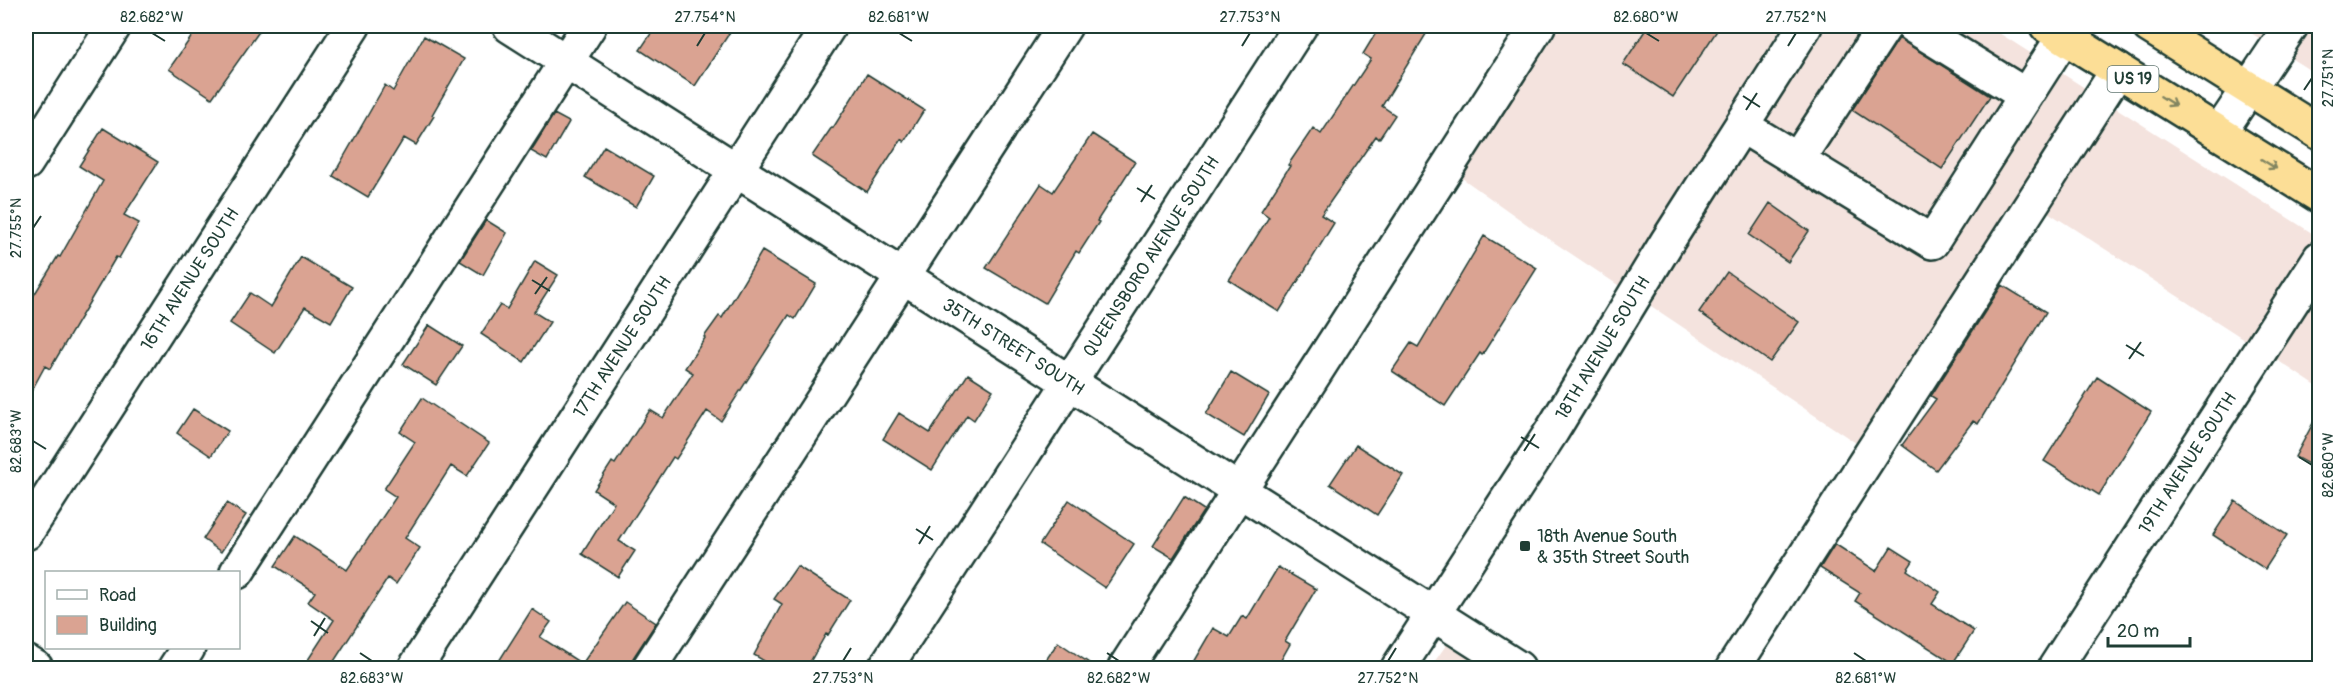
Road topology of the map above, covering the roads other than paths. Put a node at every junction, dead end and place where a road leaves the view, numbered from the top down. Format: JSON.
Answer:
{"nodes":[{"id":1,"x":114,"y":26,"type":"edge"},
{"id":2,"x":353,"y":26,"type":"edge"},
{"id":3,"x":510,"y":26,"type":"edge"},
{"id":4,"x":589,"y":26,"type":"edge"},
{"id":5,"x":829,"y":26,"type":"edge"},
{"id":6,"x":1065,"y":26,"type":"edge"},
{"id":7,"x":1300,"y":26,"type":"edge"},
{"id":8,"x":1538,"y":26,"type":"edge"},
{"id":9,"x":1805,"y":26,"type":"edge"},
{"id":10,"x":1885,"y":26,"type":"edge"},
{"id":11,"x":1913,"y":26,"type":"edge"},
{"id":12,"x":2149,"y":26,"type":"edge"},
{"id":13,"x":2291,"y":26,"type":"edge"},
{"id":14,"x":2055,"y":31,"type":"edge"},
{"id":15,"x":566,"y":61,"type":"junction"},
{"id":16,"x":2118,"y":70,"type":"junction"},
{"id":17,"x":2249,"y":89,"type":"junction"},
{"id":18,"x":2025,"y":95,"type":"junction"},
{"id":19,"x":1742,"y":126,"type":"junction"},
{"id":20,"x":2219,"y":133,"type":"junction"},
{"id":21,"x":2319,"y":133,"type":"edge"},
{"id":22,"x":1797,"y":160,"type":"junction"},
{"id":23,"x":26,"y":163,"type":"edge"},
{"id":24,"x":736,"y":170,"type":"junction"},
{"id":25,"x":2319,"y":196,"type":"edge"},
{"id":26,"x":2319,"y":258,"type":"edge"},
{"id":27,"x":903,"y":276,"type":"junction"},
{"id":28,"x":1068,"y":382,"type":"junction"},
{"id":29,"x":1239,"y":491,"type":"junction"},
{"id":30,"x":26,"y":533,"type":"edge"},
{"id":31,"x":238,"y":571,"type":"edge"},
{"id":32,"x":1433,"y":614,"type":"junction"},
{"id":33,"x":187,"y":649,"type":"edge"},
{"id":34,"x":26,"y":662,"type":"edge"},
{"id":35,"x":36,"y":669,"type":"edge"},
{"id":36,"x":175,"y":669,"type":"edge"},
{"id":37,"x":415,"y":669,"type":"edge"},
{"id":38,"x":649,"y":669,"type":"edge"},
{"id":39,"x":885,"y":669,"type":"edge"},
{"id":40,"x":1125,"y":669,"type":"edge"},
{"id":41,"x":1398,"y":669,"type":"edge"},
{"id":42,"x":1518,"y":669,"type":"edge"},
{"id":43,"x":1733,"y":669,"type":"edge"},
{"id":44,"x":2055,"y":669,"type":"edge"}],
"edges":[{"from":1,"to":23,"type":"street"},
{"from":2,"to":30,"type":"street","name":"16TH AVENUE SOUTH"},
{"from":3,"to":15,"type":"street","name":"35TH STREET SOUTH"},
{"from":4,"to":15,"type":"street"},
{"from":5,"to":24,"type":"street","name":"17TH AVENUE SOUTH"},
{"from":6,"to":27,"type":"street"},
{"from":7,"to":28,"type":"street","name":"QUEENSBORO AVENUE SOUTH"},
{"from":8,"to":29,"type":"street"},
{"from":9,"to":19,"type":"street","name":"18TH AVENUE SOUTH"},
{"from":10,"to":22,"type":"street"},
{"from":11,"to":18,"type":"street"},
{"from":12,"to":17,"type":"highway"},
{"from":13,"to":17,"type":"street"},
{"from":14,"to":16,"type":"highway","number":"US 19"},
{"from":14,"to":18,"type":"street"},
{"from":15,"to":24,"type":"street","name":"35TH STREET SOUTH"},
{"from":15,"to":31,"type":"street"},
{"from":16,"to":20,"type":"highway","number":"US 19","one_way":true},
{"from":16,"to":43,"type":"street"},
{"from":17,"to":20,"type":"street"},
{"from":17,"to":21,"type":"highway"},
{"from":18,"to":22,"type":"street"},
{"from":19,"to":22,"type":"street"},
{"from":19,"to":32,"type":"street","name":"18TH AVENUE SOUTH"},
{"from":20,"to":25,"type":"highway","number":"US 19","one_way":true},
{"from":24,"to":27,"type":"street","name":"35TH STREET SOUTH"},
{"from":24,"to":37,"type":"street","name":"17TH AVENUE SOUTH"},
{"from":26,"to":44,"type":"street","name":"19TH AVENUE SOUTH"},
{"from":27,"to":28,"type":"street","name":"35TH STREET SOUTH"},
{"from":27,"to":38,"type":"street"},
{"from":28,"to":29,"type":"street","name":"35TH STREET SOUTH"},
{"from":28,"to":39,"type":"street","name":"QUEENSBORO AVENUE SOUTH"},
{"from":29,"to":32,"type":"street","name":"35TH STREET SOUTH"},
{"from":29,"to":40,"type":"street"},
{"from":32,"to":41,"type":"street","name":"18TH AVENUE SOUTH"},
{"from":32,"to":42,"type":"street","name":"35TH STREET SOUTH"},
{"from":33,"to":36,"type":"street"},
{"from":34,"to":35,"type":"street"}]}
